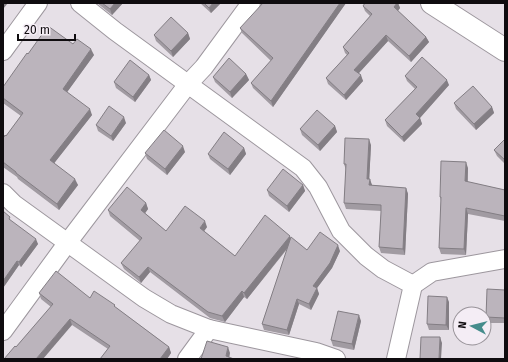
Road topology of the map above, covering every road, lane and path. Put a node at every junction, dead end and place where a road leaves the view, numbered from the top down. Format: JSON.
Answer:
{"nodes":[{"id":1,"x":38,"y":3,"type":"edge"},
{"id":2,"x":80,"y":3,"type":"edge"},
{"id":3,"x":251,"y":3,"type":"edge"},
{"id":4,"x":443,"y":6,"type":"edge"},
{"id":5,"x":505,"y":50,"type":"edge"},
{"id":6,"x":3,"y":51,"type":"edge"},
{"id":7,"x":188,"y":84,"type":"junction"},
{"id":8,"x":3,"y":194,"type":"edge"},
{"id":9,"x":68,"y":242,"type":"junction"},
{"id":10,"x":505,"y":259,"type":"edge"},
{"id":11,"x":413,"y":285,"type":"junction"},
{"id":12,"x":209,"y":329,"type":"junction"},
{"id":13,"x":3,"y":331,"type":"edge"},
{"id":14,"x":187,"y":359,"type":"edge"},
{"id":15,"x":336,"y":359,"type":"edge"},
{"id":16,"x":396,"y":359,"type":"edge"}],
"edges":[{"from":1,"to":6,"type":"street"},
{"from":2,"to":7,"type":"street"},
{"from":3,"to":7,"type":"street"},
{"from":4,"to":5,"type":"street"},
{"from":7,"to":9,"type":"street"},
{"from":7,"to":11,"type":"street"},
{"from":8,"to":9,"type":"street"},
{"from":9,"to":12,"type":"street"},
{"from":9,"to":13,"type":"street"},
{"from":10,"to":11,"type":"street"},
{"from":11,"to":16,"type":"street"},
{"from":12,"to":14,"type":"street"},
{"from":12,"to":15,"type":"street"}]}
